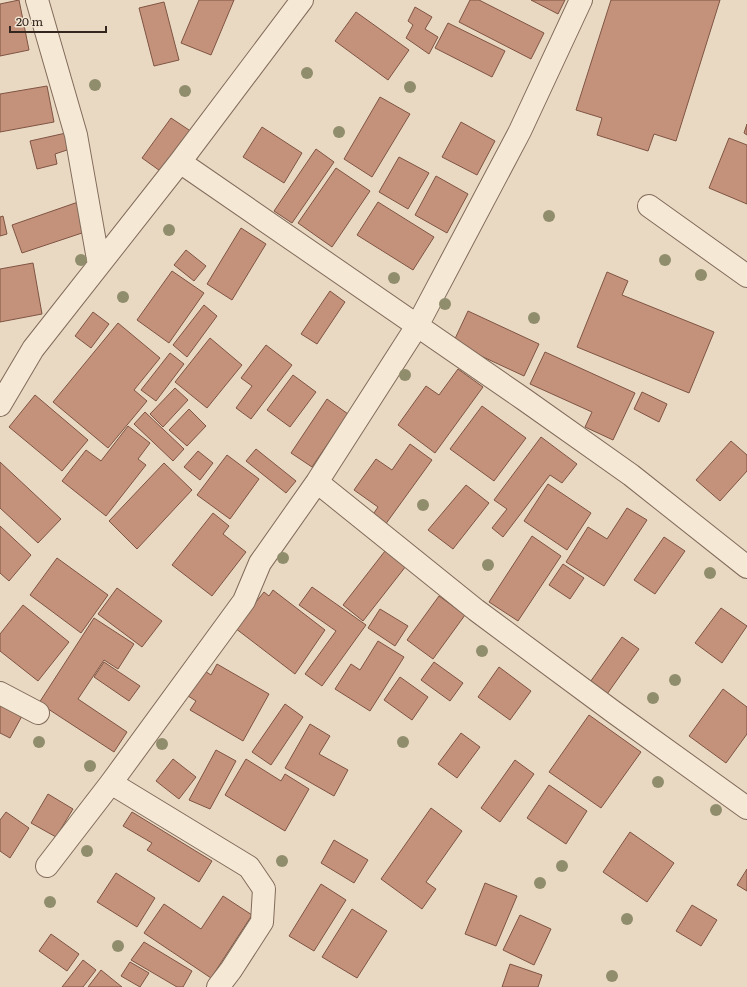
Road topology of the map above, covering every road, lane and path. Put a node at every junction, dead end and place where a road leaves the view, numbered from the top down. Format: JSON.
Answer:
{"nodes":[{"id":1,"x":37,"y":0,"type":"edge"},
{"id":2,"x":302,"y":0,"type":"edge"},
{"id":3,"x":581,"y":0,"type":"edge"},
{"id":4,"x":180,"y":162,"type":"junction"},
{"id":5,"x":650,"y":206,"type":"dead end"},
{"id":6,"x":99,"y":265,"type":"junction"},
{"id":7,"x":747,"y":276,"type":"edge"},
{"id":8,"x":417,"y":326,"type":"junction"},
{"id":9,"x":0,"y":405,"type":"edge"},
{"id":10,"x":317,"y":482,"type":"junction"},
{"id":11,"x":747,"y":567,"type":"edge"},
{"id":12,"x":0,"y":693,"type":"edge"},
{"id":13,"x":38,"y":713,"type":"dead end"},
{"id":14,"x":111,"y":783,"type":"junction"},
{"id":15,"x":747,"y":808,"type":"edge"},
{"id":16,"x":47,"y":866,"type":"dead end"},
{"id":17,"x":218,"y":987,"type":"edge"}],
"edges":[{"from":1,"to":6,"type":"street"},
{"from":2,"to":4,"type":"street"},
{"from":3,"to":8,"type":"street"},
{"from":4,"to":6,"type":"street"},
{"from":4,"to":8,"type":"street"},
{"from":5,"to":7,"type":"street"},
{"from":6,"to":9,"type":"street"},
{"from":8,"to":10,"type":"street"},
{"from":8,"to":11,"type":"street"},
{"from":10,"to":14,"type":"street"},
{"from":10,"to":15,"type":"street"},
{"from":12,"to":13,"type":"street"},
{"from":14,"to":16,"type":"street"},
{"from":14,"to":17,"type":"street"}]}
